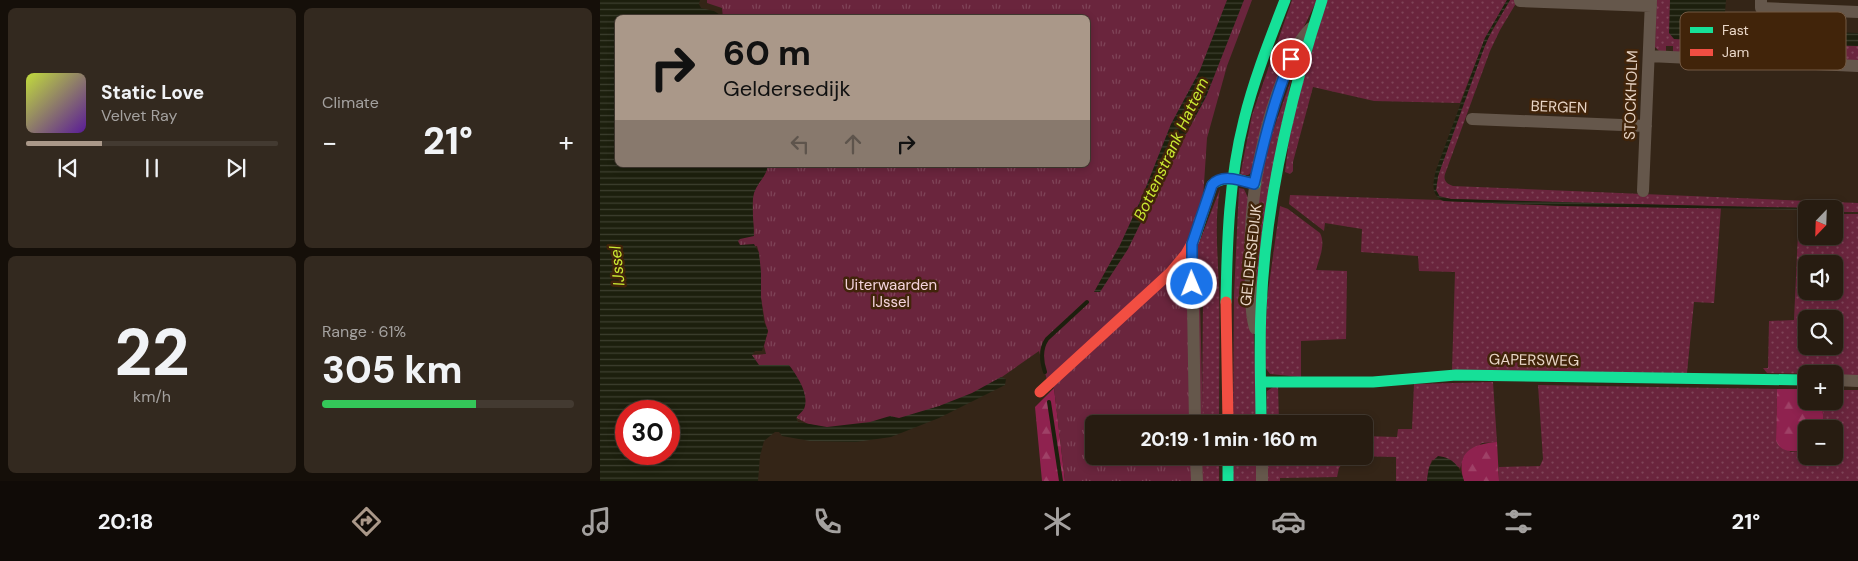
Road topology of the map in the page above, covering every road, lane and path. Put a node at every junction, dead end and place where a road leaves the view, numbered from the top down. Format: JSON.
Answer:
{"nodes":[{"id":1,"x":1285,"y":0,"type":"edge"},
{"id":2,"x":1322,"y":0,"type":"edge"},
{"id":3,"x":1520,"y":1,"type":"dead end"},
{"id":4,"x":1651,"y":3,"type":"edge"},
{"id":5,"x":1761,"y":3,"type":"edge"},
{"id":6,"x":1858,"y":12,"type":"edge"},
{"id":7,"x":1312,"y":27,"type":"junction"},
{"id":8,"x":1649,"y":56,"type":"junction"},
{"id":9,"x":1680,"y":57,"type":"edge"},
{"id":10,"x":1472,"y":119,"type":"dead end"},
{"id":11,"x":1646,"y":126,"type":"junction"},
{"id":12,"x":1233,"y":180,"type":"junction"},
{"id":13,"x":1254,"y":184,"type":"junction"},
{"id":14,"x":1643,"y":191,"type":"dead end"},
{"id":15,"x":1192,"y":244,"type":"junction"},
{"id":16,"x":1260,"y":341,"type":"junction"},
{"id":17,"x":1798,"y":380,"type":"edge"},
{"id":18,"x":1843,"y":380,"type":"edge"},
{"id":19,"x":1858,"y":381,"type":"edge"},
{"id":20,"x":1261,"y":382,"type":"junction"},
{"id":21,"x":1040,"y":392,"type":"dead end"},
{"id":22,"x":1195,"y":415,"type":"edge"},
{"id":23,"x":1228,"y":415,"type":"edge"},
{"id":24,"x":1261,"y":415,"type":"edge"},
{"id":25,"x":1196,"y":465,"type":"edge"},
{"id":26,"x":1228,"y":465,"type":"edge"},
{"id":27,"x":1262,"y":465,"type":"edge"},
{"id":28,"x":1197,"y":481,"type":"edge"},
{"id":29,"x":1228,"y":481,"type":"edge"},
{"id":30,"x":1262,"y":481,"type":"edge"}],
"edges":[{"from":1,"to":12,"type":"street","name":"GELDERSEDIJK"},
{"from":2,"to":7,"type":"street","name":"GELDERSEDIJK"},
{"from":3,"to":4,"type":"street"},
{"from":4,"to":8,"type":"street","name":"STOCKHOLM"},
{"from":5,"to":6,"type":"street"},
{"from":7,"to":13,"type":"street","name":"GELDERSEDIJK"},
{"from":7,"to":16,"type":"street","name":"GELDERSEDIJK"},
{"from":8,"to":9,"type":"street"},
{"from":8,"to":11,"type":"street","name":"STOCKHOLM"},
{"from":10,"to":11,"type":"street","name":"BERGEN"},
{"from":11,"to":14,"type":"street","name":"STOCKHOLM"},
{"from":12,"to":13,"type":"street","name":"GELDERSEDIJK"},
{"from":12,"to":15,"type":"street","name":"GELDERSEDIJK"},
{"from":12,"to":23,"type":"street","name":"GELDERSEDIJK"},
{"from":13,"to":16,"type":"street","name":"GELDERSEDIJK"},
{"from":15,"to":21,"type":"street","name":"GELDERSEDIJK"},
{"from":15,"to":22,"type":"street","name":"GELDERSEDIJK"},
{"from":16,"to":20,"type":"street","name":"GELDERSEDIJK"},
{"from":17,"to":20,"type":"street","name":"GAPERSWEG"},
{"from":18,"to":19,"type":"street"},
{"from":20,"to":24,"type":"street","name":"GELDERSEDIJK"},
{"from":25,"to":28,"type":"street"},
{"from":26,"to":29,"type":"street"},
{"from":27,"to":30,"type":"street"}]}
